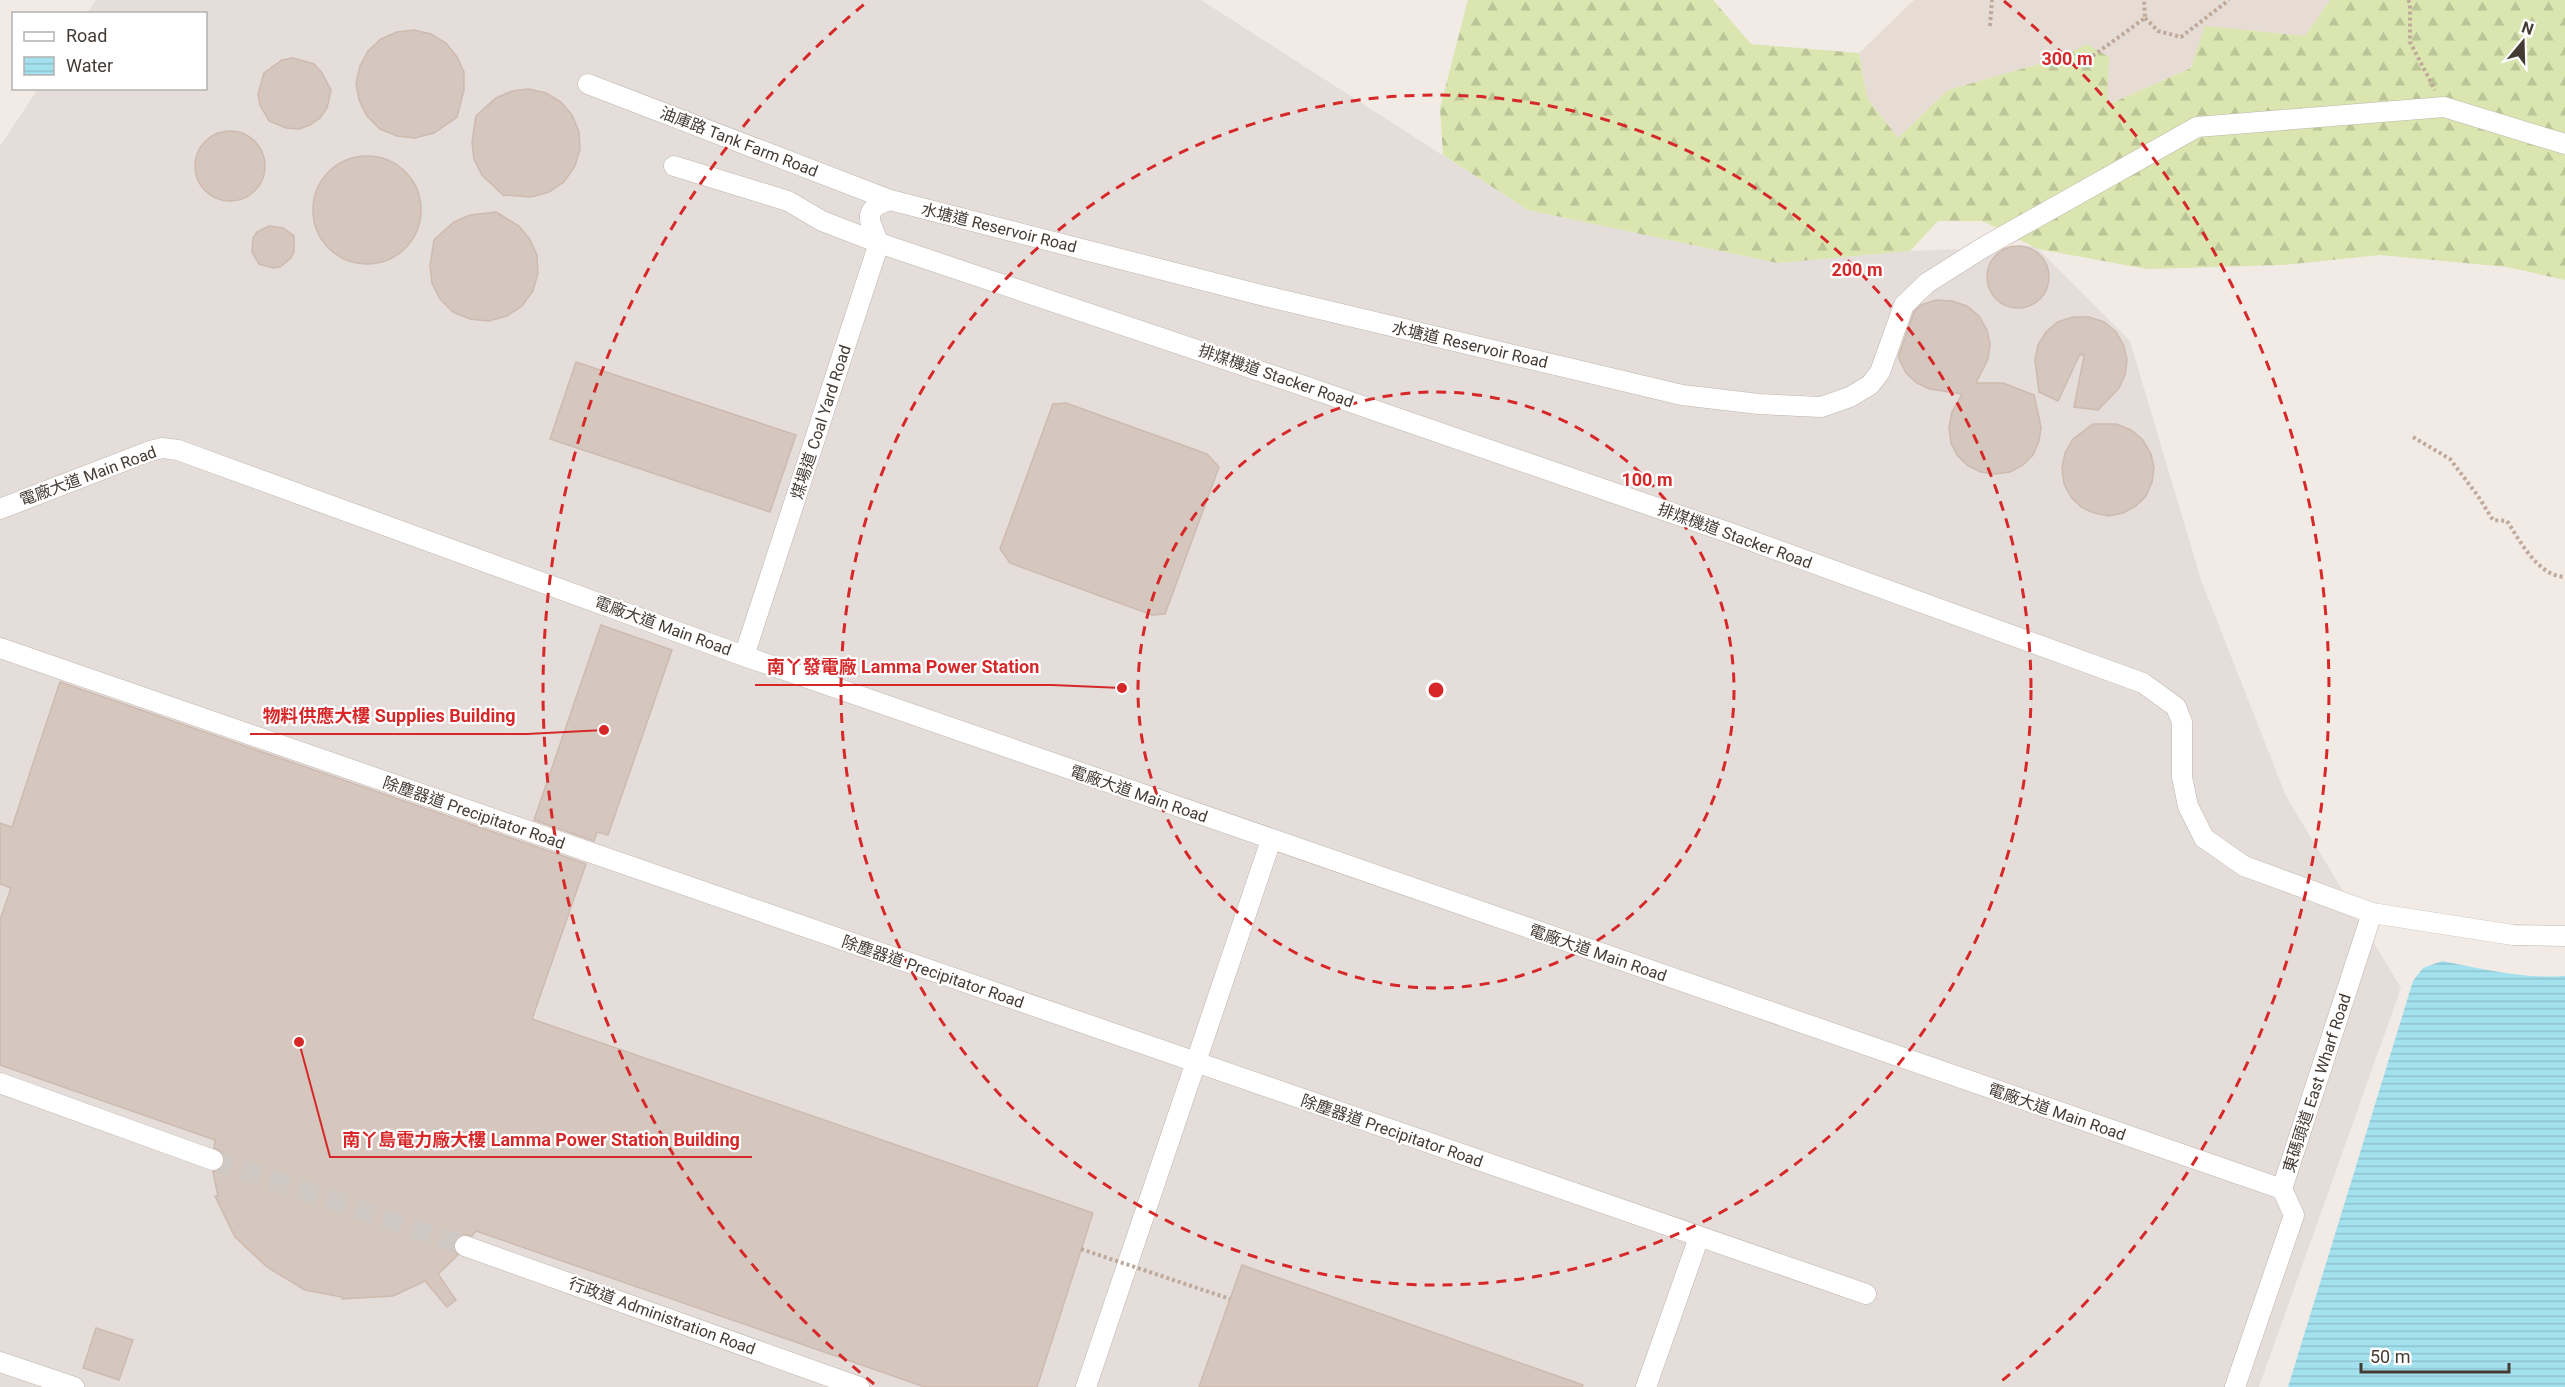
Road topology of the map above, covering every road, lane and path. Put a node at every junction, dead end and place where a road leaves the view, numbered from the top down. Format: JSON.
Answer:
{"nodes":[{"id":1,"x":1992,"y":0,"type":"edge"},
{"id":2,"x":2144,"y":0,"type":"edge"},
{"id":3,"x":2229,"y":0,"type":"edge"},
{"id":4,"x":2408,"y":0,"type":"edge"},
{"id":5,"x":2145,"y":18,"type":"junction"},
{"id":6,"x":1990,"y":26,"type":"dead end"},
{"id":7,"x":2083,"y":63,"type":"dead end"},
{"id":8,"x":588,"y":84,"type":"dead end"},
{"id":9,"x":2444,"y":107,"type":"junction"},
{"id":10,"x":2565,"y":144,"type":"edge"},
{"id":11,"x":674,"y":166,"type":"dead end"},
{"id":12,"x":890,"y":200,"type":"junction"},
{"id":13,"x":879,"y":243,"type":"junction"},
{"id":14,"x":2413,"y":437,"type":"dead end"},
{"id":15,"x":0,"y":509,"type":"edge"},
{"id":16,"x":2565,"y":577,"type":"edge"},
{"id":17,"x":0,"y":648,"type":"edge"},
{"id":18,"x":744,"y":656,"type":"junction"},
{"id":19,"x":1271,"y":840,"type":"junction"},
{"id":20,"x":2372,"y":913,"type":"junction"},
{"id":21,"x":2565,"y":936,"type":"edge"},
{"id":22,"x":1195,"y":1063,"type":"junction"},
{"id":23,"x":0,"y":1083,"type":"edge"},
{"id":24,"x":213,"y":1160,"type":"tunnel mouth"},
{"id":25,"x":2282,"y":1189,"type":"junction"},
{"id":26,"x":1700,"y":1237,"type":"junction"},
{"id":27,"x":465,"y":1246,"type":"tunnel mouth"},
{"id":28,"x":1081,"y":1249,"type":"dead end"},
{"id":29,"x":1866,"y":1294,"type":"dead end"},
{"id":30,"x":1230,"y":1299,"type":"dead end"},
{"id":31,"x":0,"y":1362,"type":"edge"},
{"id":32,"x":74,"y":1387,"type":"edge"},
{"id":33,"x":859,"y":1387,"type":"edge"},
{"id":34,"x":1086,"y":1387,"type":"edge"},
{"id":35,"x":1646,"y":1387,"type":"edge"},
{"id":36,"x":2235,"y":1387,"type":"edge"}],
"edges":[{"from":1,"to":6,"type":"path"},
{"from":2,"to":5,"type":"path"},
{"from":3,"to":5,"type":"path"},
{"from":4,"to":9,"type":"path"},
{"from":5,"to":7,"type":"path"},
{"from":8,"to":12,"type":"street","name":"油庫路 Tank Farm Road"},
{"from":9,"to":10,"type":"street"},
{"from":9,"to":12,"type":"street","name":"水塘道 Reservoir Road"},
{"from":11,"to":13,"type":"street","name":"排煤機道 Stacker Road"},
{"from":12,"to":13,"type":"street"},
{"from":13,"to":18,"type":"street","name":"煤場道 Coal Yard Road"},
{"from":13,"to":20,"type":"street","name":"排煤機道 Stacker Road"},
{"from":14,"to":16,"type":"path"},
{"from":15,"to":18,"type":"street","name":"電廠大道 Main Road"},
{"from":17,"to":22,"type":"street","name":"除塵器道 Precipitator Road"},
{"from":18,"to":19,"type":"street","name":"電廠大道 Main Road"},
{"from":19,"to":22,"type":"street"},
{"from":19,"to":25,"type":"street","name":"電廠大道 Main Road"},
{"from":20,"to":21,"type":"street","name":"排煤機道 Stacker Road"},
{"from":20,"to":25,"type":"street","name":"東碼頭道 East Wharf Road"},
{"from":22,"to":26,"type":"street","name":"除塵器道 Precipitator Road"},
{"from":22,"to":34,"type":"street"},
{"from":23,"to":24,"type":"street"},
{"from":25,"to":36,"type":"street","name":"東碼頭道 East Wharf Road"},
{"from":26,"to":29,"type":"street","name":"除塵器道 Precipitator Road"},
{"from":26,"to":35,"type":"street"},
{"from":27,"to":33,"type":"street","name":"行政道 Administration Road"},
{"from":28,"to":30,"type":"path","bridge":true},
{"from":31,"to":32,"type":"street"}]}
